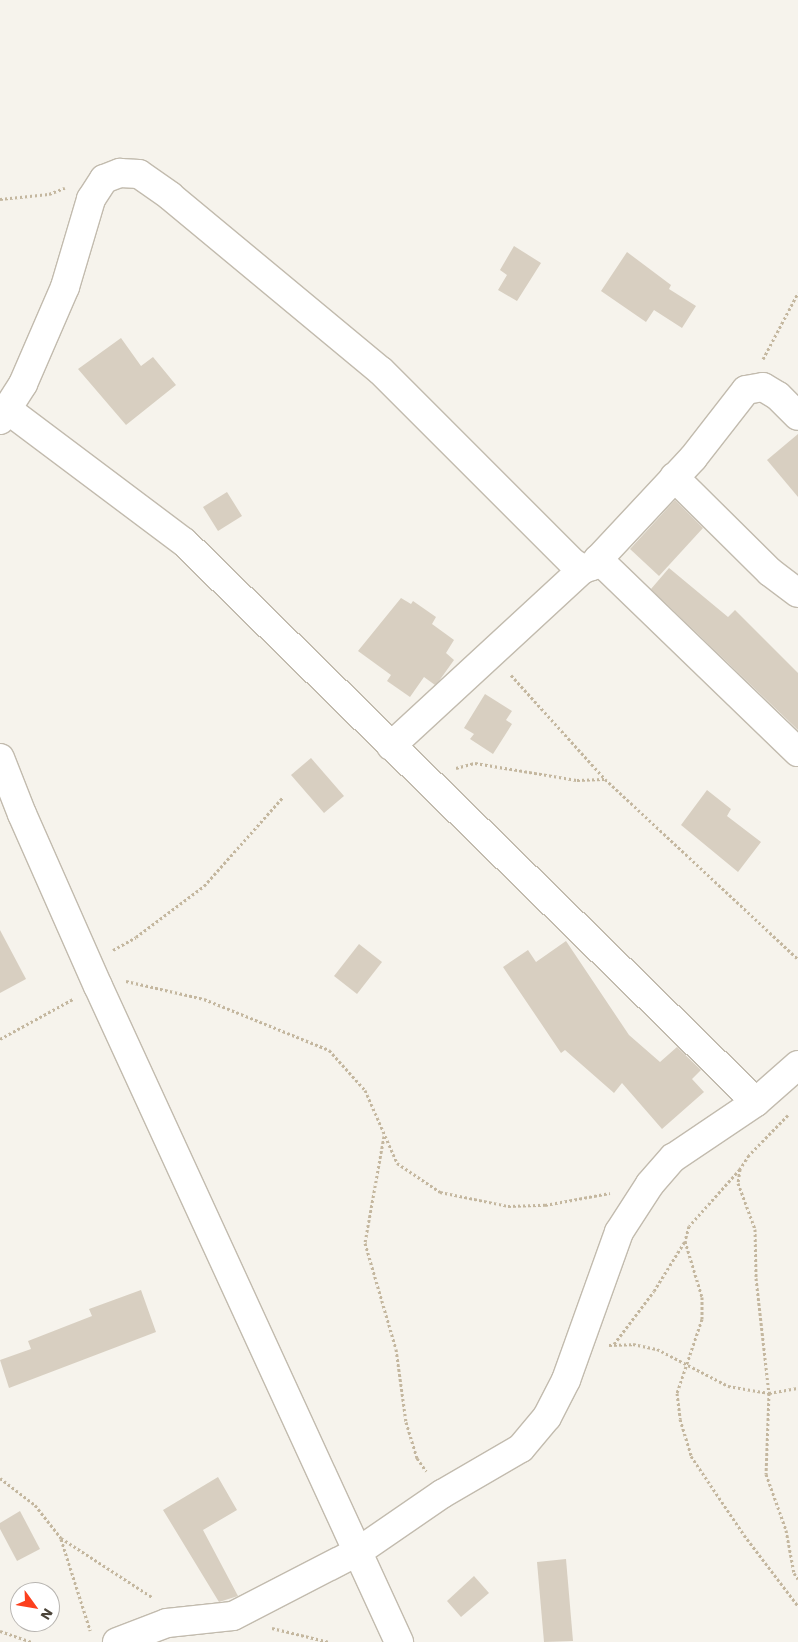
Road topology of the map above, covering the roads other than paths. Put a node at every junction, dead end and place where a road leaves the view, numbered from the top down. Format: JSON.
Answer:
{"nodes":[{"id":1,"x":3,"y":410,"type":"edge"},
{"id":2,"x":798,"y":416,"type":"edge"},
{"id":3,"x":674,"y":476,"type":"junction"},
{"id":4,"x":591,"y":564,"type":"junction"},
{"id":5,"x":798,"y":592,"type":"edge"},
{"id":6,"x":391,"y":746,"type":"junction"},
{"id":7,"x":798,"y":752,"type":"edge"},
{"id":8,"x":0,"y":758,"type":"edge"},
{"id":9,"x":798,"y":1065,"type":"edge"},
{"id":10,"x":756,"y":1102,"type":"junction"},
{"id":11,"x":359,"y":1551,"type":"junction"},
{"id":12,"x":225,"y":1617,"type":"junction"},
{"id":13,"x":104,"y":1638,"type":"edge"},
{"id":14,"x":189,"y":1642,"type":"edge"},
{"id":15,"x":399,"y":1642,"type":"edge"}],
"edges":[{"from":1,"to":4,"type":"street"},
{"from":1,"to":6,"type":"street"},
{"from":2,"to":3,"type":"street"},
{"from":3,"to":4,"type":"street"},
{"from":3,"to":5,"type":"street"},
{"from":4,"to":6,"type":"street"},
{"from":4,"to":7,"type":"street"},
{"from":6,"to":10,"type":"street"},
{"from":8,"to":11,"type":"street"},
{"from":9,"to":10,"type":"street"},
{"from":10,"to":11,"type":"street"},
{"from":11,"to":12,"type":"street"},
{"from":11,"to":15,"type":"street"},
{"from":12,"to":13,"type":"street"},
{"from":12,"to":14,"type":"street"}]}
